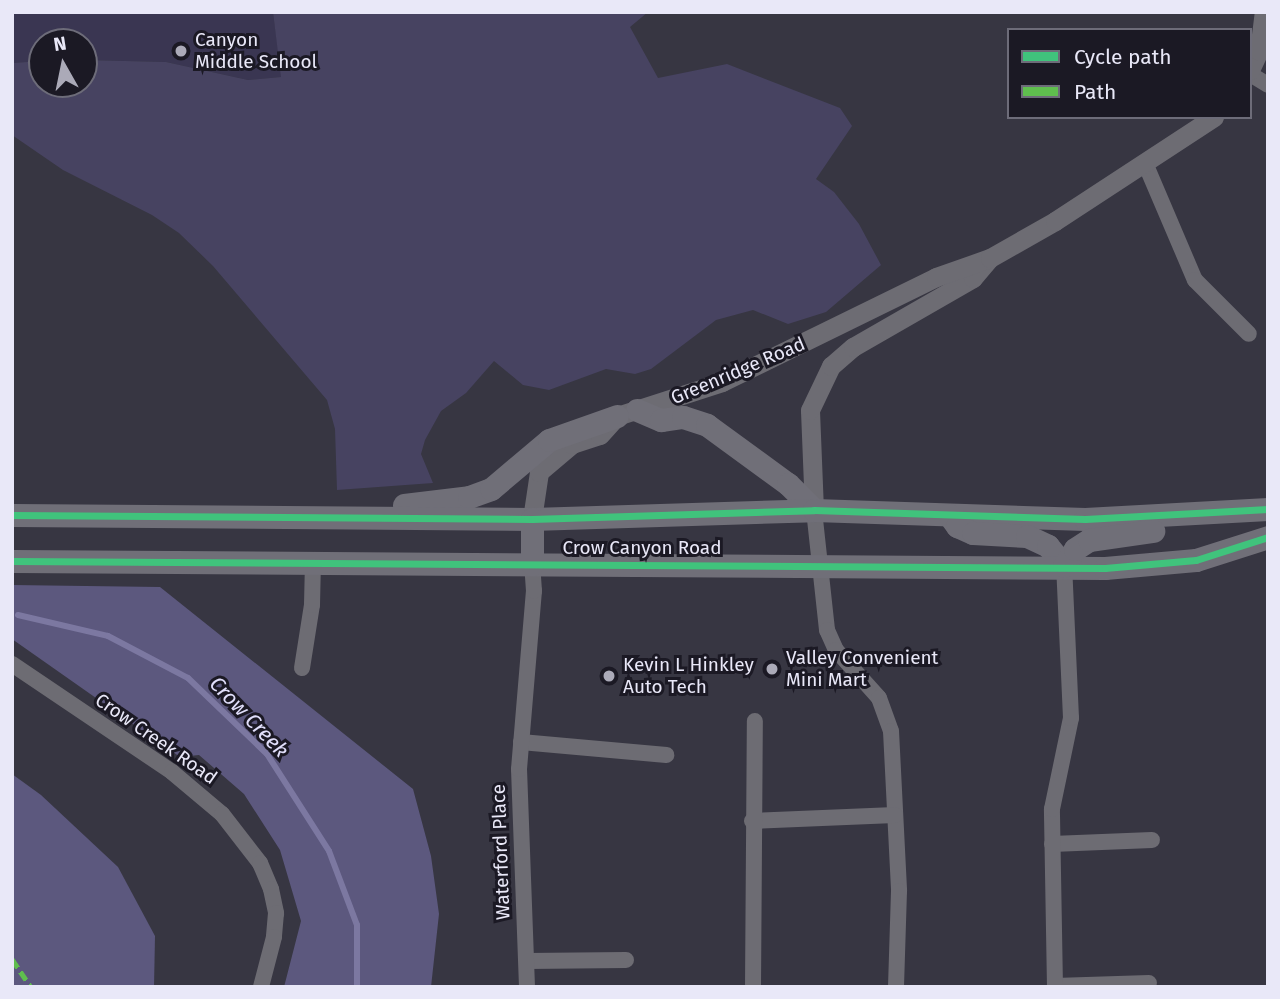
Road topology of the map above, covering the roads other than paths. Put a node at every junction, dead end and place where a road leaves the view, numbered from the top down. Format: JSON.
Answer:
{"nodes":[{"id":1,"x":1264,"y":12,"type":"edge"},
{"id":2,"x":1252,"y":67,"type":"edge"},
{"id":3,"x":1252,"y":73,"type":"edge"},
{"id":4,"x":1268,"y":85,"type":"edge"},
{"id":5,"x":1211,"y":119,"type":"edge"},
{"id":6,"x":1145,"y":163,"type":"junction"},
{"id":7,"x":990,"y":258,"type":"junction"},
{"id":8,"x":1249,"y":334,"type":"dead end"},
{"id":9,"x":627,"y":413,"type":"junction"},
{"id":10,"x":1268,"y":509,"type":"edge"},
{"id":11,"x":814,"y":510,"type":"junction"},
{"id":12,"x":1229,"y":512,"type":"junction"},
{"id":13,"x":12,"y":515,"type":"edge"},
{"id":14,"x":949,"y":515,"type":"junction"},
{"id":15,"x":352,"y":517,"type":"junction"},
{"id":16,"x":533,"y":519,"type":"junction"},
{"id":17,"x":1268,"y":537,"type":"edge"},
{"id":18,"x":12,"y":561,"type":"edge"},
{"id":19,"x":313,"y":562,"type":"junction"},
{"id":20,"x":532,"y":564,"type":"junction"},
{"id":21,"x":822,"y":565,"type":"junction"},
{"id":22,"x":1064,"y":566,"type":"junction"},
{"id":23,"x":12,"y":664,"type":"edge"},
{"id":24,"x":302,"y":668,"type":"dead end"},
{"id":25,"x":755,"y":721,"type":"dead end"},
{"id":26,"x":521,"y":742,"type":"junction"},
{"id":27,"x":666,"y":755,"type":"dead end"},
{"id":28,"x":894,"y":815,"type":"junction"},
{"id":29,"x":752,"y":821,"type":"junction"},
{"id":30,"x":1152,"y":840,"type":"dead end"},
{"id":31,"x":1052,"y":844,"type":"junction"},
{"id":32,"x":527,"y":961,"type":"junction"},
{"id":33,"x":626,"y":961,"type":"dead end"},
{"id":34,"x":1149,"y":983,"type":"dead end"},
{"id":35,"x":1055,"y":986,"type":"edge"},
{"id":36,"x":261,"y":987,"type":"edge"},
{"id":37,"x":527,"y":987,"type":"edge"},
{"id":38,"x":753,"y":987,"type":"edge"},
{"id":39,"x":896,"y":987,"type":"edge"}],
"edges":[{"from":1,"to":2,"type":"street"},
{"from":3,"to":4,"type":"street"},
{"from":5,"to":6,"type":"street","name":"Greenridge Road"},
{"from":6,"to":7,"type":"street","name":"Greenridge Road"},
{"from":6,"to":8,"type":"street"},
{"from":7,"to":9,"type":"street","name":"Greenridge Road"},
{"from":7,"to":11,"type":"street","name":"Greenridge Road"},
{"from":9,"to":11,"type":"main road"},
{"from":9,"to":15,"type":"main road"},
{"from":9,"to":16,"type":"street","name":"Greenridge Road"},
{"from":10,"to":12,"type":"main road","name":"Crow Canyon Road"},
{"from":11,"to":14,"type":"main road","name":"Crow Canyon Road"},
{"from":11,"to":16,"type":"main road","name":"Crow Canyon Road"},
{"from":11,"to":21,"type":"street"},
{"from":12,"to":14,"type":"main road","name":"Crow Canyon Road"},
{"from":12,"to":22,"type":"main road"},
{"from":13,"to":15,"type":"main road","name":"Crow Canyon Road"},
{"from":14,"to":22,"type":"main road"},
{"from":15,"to":16,"type":"main road","name":"Crow Canyon Road"},
{"from":16,"to":20,"type":"main road"},
{"from":17,"to":22,"type":"main road","name":"Crow Canyon Road"},
{"from":18,"to":19,"type":"main road","name":"Crow Canyon Road"},
{"from":19,"to":20,"type":"main road","name":"Crow Canyon Road"},
{"from":19,"to":24,"type":"street"},
{"from":20,"to":21,"type":"main road","name":"Crow Canyon Road"},
{"from":20,"to":26,"type":"street","name":"Waterford Place"},
{"from":21,"to":22,"type":"main road","name":"Crow Canyon Road"},
{"from":21,"to":28,"type":"street"},
{"from":22,"to":31,"type":"street"},
{"from":23,"to":36,"type":"street","name":"Crow Creek Road"},
{"from":25,"to":29,"type":"street"},
{"from":26,"to":27,"type":"street"},
{"from":26,"to":32,"type":"street","name":"Waterford Place"},
{"from":28,"to":29,"type":"street"},
{"from":28,"to":39,"type":"street"},
{"from":29,"to":38,"type":"street"},
{"from":30,"to":31,"type":"street"},
{"from":31,"to":35,"type":"street"},
{"from":32,"to":33,"type":"street"},
{"from":32,"to":37,"type":"street","name":"Waterford Place"},
{"from":34,"to":35,"type":"street"}]}
